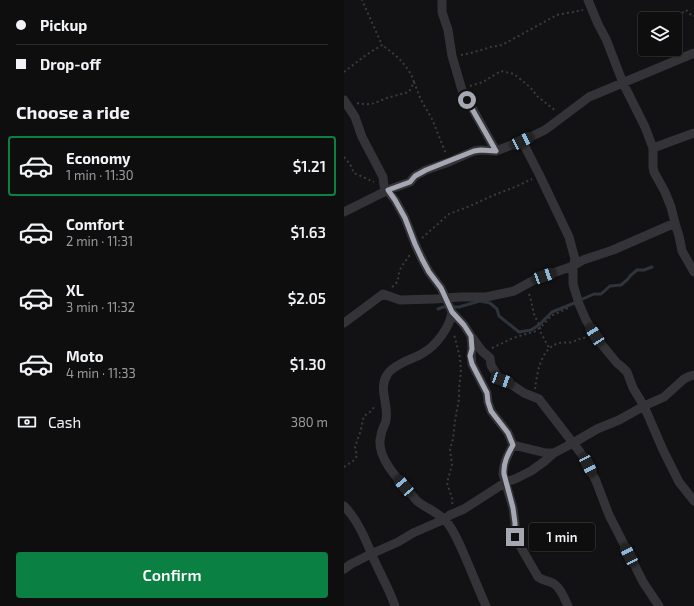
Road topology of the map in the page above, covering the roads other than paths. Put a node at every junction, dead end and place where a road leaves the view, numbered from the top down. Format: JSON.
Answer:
{"nodes":[{"id":1,"x":442,"y":0,"type":"edge"},
{"id":2,"x":590,"y":4,"type":"edge"},
{"id":3,"x":694,"y":53,"type":"edge"},
{"id":4,"x":623,"y":83,"type":"junction"},
{"id":5,"x":345,"y":101,"type":"edge"},
{"id":6,"x":694,"y":133,"type":"edge"},
{"id":7,"x":522,"y":141,"type":"junction"},
{"id":8,"x":653,"y":148,"type":"junction"},
{"id":9,"x":496,"y":151,"type":"junction"},
{"id":10,"x":386,"y":188,"type":"junction"},
{"id":11,"x":344,"y":212,"type":"edge"},
{"id":12,"x":675,"y":223,"type":"junction"},
{"id":13,"x":573,"y":266,"type":"junction"},
{"id":14,"x":694,"y":270,"type":"edge"},
{"id":15,"x":446,"y":298,"type":"junction"},
{"id":16,"x":452,"y":316,"type":"junction"},
{"id":17,"x":344,"y":323,"type":"edge"},
{"id":18,"x":471,"y":336,"type":"junction"},
{"id":19,"x":694,"y":375,"type":"edge"},
{"id":20,"x":644,"y":406,"type":"junction"},
{"id":21,"x":573,"y":443,"type":"junction"},
{"id":22,"x":513,"y":445,"type":"junction"},
{"id":23,"x":554,"y":453,"type":"junction"},
{"id":24,"x":506,"y":482,"type":"junction"},
{"id":25,"x":694,"y":502,"type":"edge"},
{"id":26,"x":344,"y":506,"type":"edge"},
{"id":27,"x":447,"y":517,"type":"junction"},
{"id":28,"x":371,"y":554,"type":"junction"},
{"id":29,"x":344,"y":569,"type":"edge"},
{"id":30,"x":395,"y":606,"type":"edge"},
{"id":31,"x":486,"y":606,"type":"edge"},
{"id":32,"x":568,"y":606,"type":"edge"},
{"id":33,"x":659,"y":606,"type":"edge"}],
"edges":[{"from":1,"to":9,"type":"street"},
{"from":2,"to":4,"type":"street"},
{"from":3,"to":4,"type":"street"},
{"from":4,"to":7,"type":"street"},
{"from":4,"to":8,"type":"street"},
{"from":5,"to":10,"type":"street"},
{"from":6,"to":8,"type":"street"},
{"from":7,"to":9,"type":"street"},
{"from":7,"to":13,"type":"street"},
{"from":8,"to":12,"type":"street"},
{"from":9,"to":10,"type":"street"},
{"from":10,"to":11,"type":"street"},
{"from":10,"to":15,"type":"street"},
{"from":12,"to":13,"type":"street"},
{"from":12,"to":14,"type":"street"},
{"from":13,"to":15,"type":"street"},
{"from":13,"to":20,"type":"street"},
{"from":15,"to":16,"type":"street"},
{"from":15,"to":17,"type":"street"},
{"from":16,"to":18,"type":"street"},
{"from":16,"to":27,"type":"street"},
{"from":18,"to":21,"type":"street"},
{"from":18,"to":22,"type":"street"},
{"from":19,"to":20,"type":"street"},
{"from":20,"to":21,"type":"street"},
{"from":20,"to":25,"type":"street"},
{"from":21,"to":23,"type":"street"},
{"from":21,"to":33,"type":"street"},
{"from":22,"to":23,"type":"street"},
{"from":22,"to":24,"type":"street"},
{"from":23,"to":24,"type":"street"},
{"from":24,"to":27,"type":"street"},
{"from":24,"to":32,"type":"street"},
{"from":26,"to":28,"type":"street"},
{"from":27,"to":28,"type":"street"},
{"from":27,"to":31,"type":"street"},
{"from":28,"to":29,"type":"street"},
{"from":28,"to":30,"type":"street"}]}
